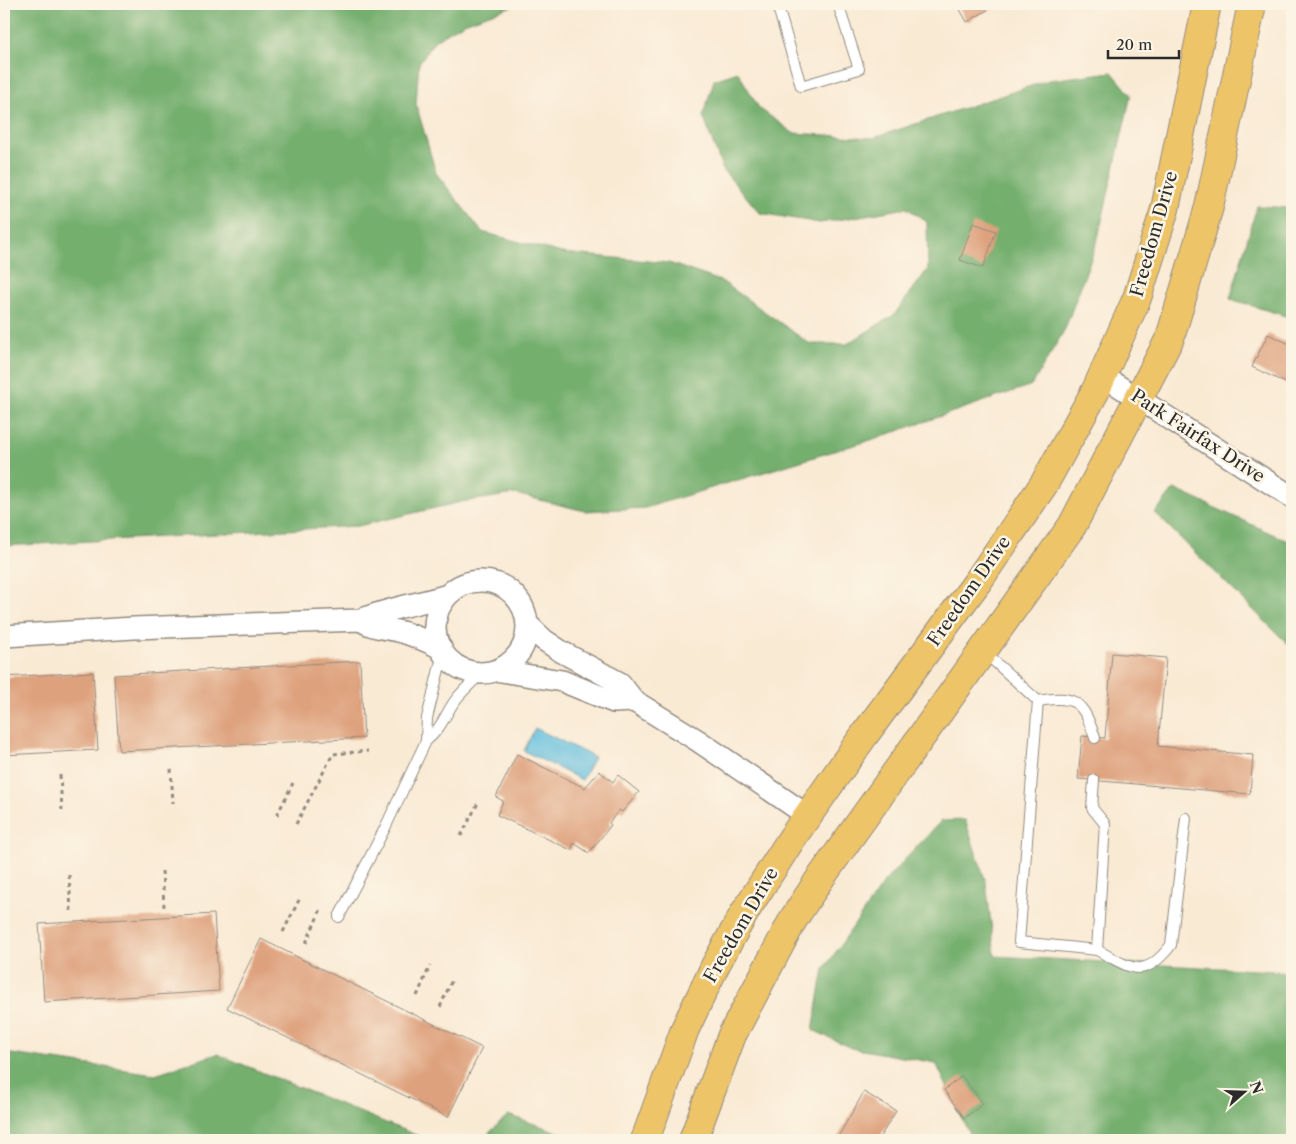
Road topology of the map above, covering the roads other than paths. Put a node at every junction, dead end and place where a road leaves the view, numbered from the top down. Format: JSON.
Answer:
{"nodes":[{"id":1,"x":777,"y":4,"type":"edge"},
{"id":2,"x":838,"y":4,"type":"edge"},
{"id":3,"x":1207,"y":4,"type":"edge"},
{"id":4,"x":1252,"y":4,"type":"edge"},
{"id":5,"x":1103,"y":376,"type":"junction"},
{"id":6,"x":1139,"y":399,"type":"junction"},
{"id":7,"x":1292,"y":497,"type":"edge"},
{"id":8,"x":448,"y":595,"type":"junction"},
{"id":9,"x":360,"y":620,"type":"junction"},
{"id":10,"x":527,"y":624,"type":"junction"},
{"id":11,"x":4,"y":636,"type":"edge"},
{"id":12,"x":442,"y":650,"type":"junction"},
{"id":13,"x":982,"y":650,"type":"junction"},
{"id":14,"x":491,"y":672,"type":"junction"},
{"id":15,"x":634,"y":701,"type":"junction"},
{"id":16,"x":1038,"y":701,"type":"junction"},
{"id":17,"x":1095,"y":738,"type":"dead end"},
{"id":18,"x":426,"y":741,"type":"junction"},
{"id":19,"x":1094,"y":780,"type":"dead end"},
{"id":20,"x":808,"y":816,"type":"junction"},
{"id":21,"x":1186,"y":818,"type":"dead end"},
{"id":22,"x":339,"y":917,"type":"dead end"},
{"id":23,"x":1097,"y":950,"type":"junction"},
{"id":24,"x":645,"y":1140,"type":"edge"},
{"id":25,"x":693,"y":1140,"type":"edge"}],
"edges":[{"from":1,"to":2,"type":"lane"},
{"from":3,"to":5,"type":"main road","name":"Freedom Drive"},
{"from":4,"to":6,"type":"main road"},
{"from":5,"to":6,"type":"street","name":"Park Fairfax Drive"},
{"from":5,"to":20,"type":"main road","name":"Freedom Drive"},
{"from":6,"to":7,"type":"street","name":"Park Fairfax Drive"},
{"from":6,"to":13,"type":"main road"},
{"from":8,"to":9,"type":"street"},
{"from":8,"to":10,"type":"street"},
{"from":8,"to":12,"type":"street"},
{"from":9,"to":11,"type":"street"},
{"from":9,"to":12,"type":"street"},
{"from":10,"to":14,"type":"street"},
{"from":10,"to":15,"type":"street"},
{"from":12,"to":14,"type":"street"},
{"from":12,"to":18,"type":"lane"},
{"from":13,"to":16,"type":"lane"},
{"from":13,"to":25,"type":"main road"},
{"from":14,"to":15,"type":"street"},
{"from":14,"to":18,"type":"lane"},
{"from":15,"to":20,"type":"street"},
{"from":16,"to":17,"type":"lane"},
{"from":16,"to":23,"type":"lane"},
{"from":18,"to":22,"type":"lane"},
{"from":19,"to":23,"type":"lane"},
{"from":20,"to":24,"type":"main road","name":"Freedom Drive"},
{"from":21,"to":23,"type":"lane"}]}
